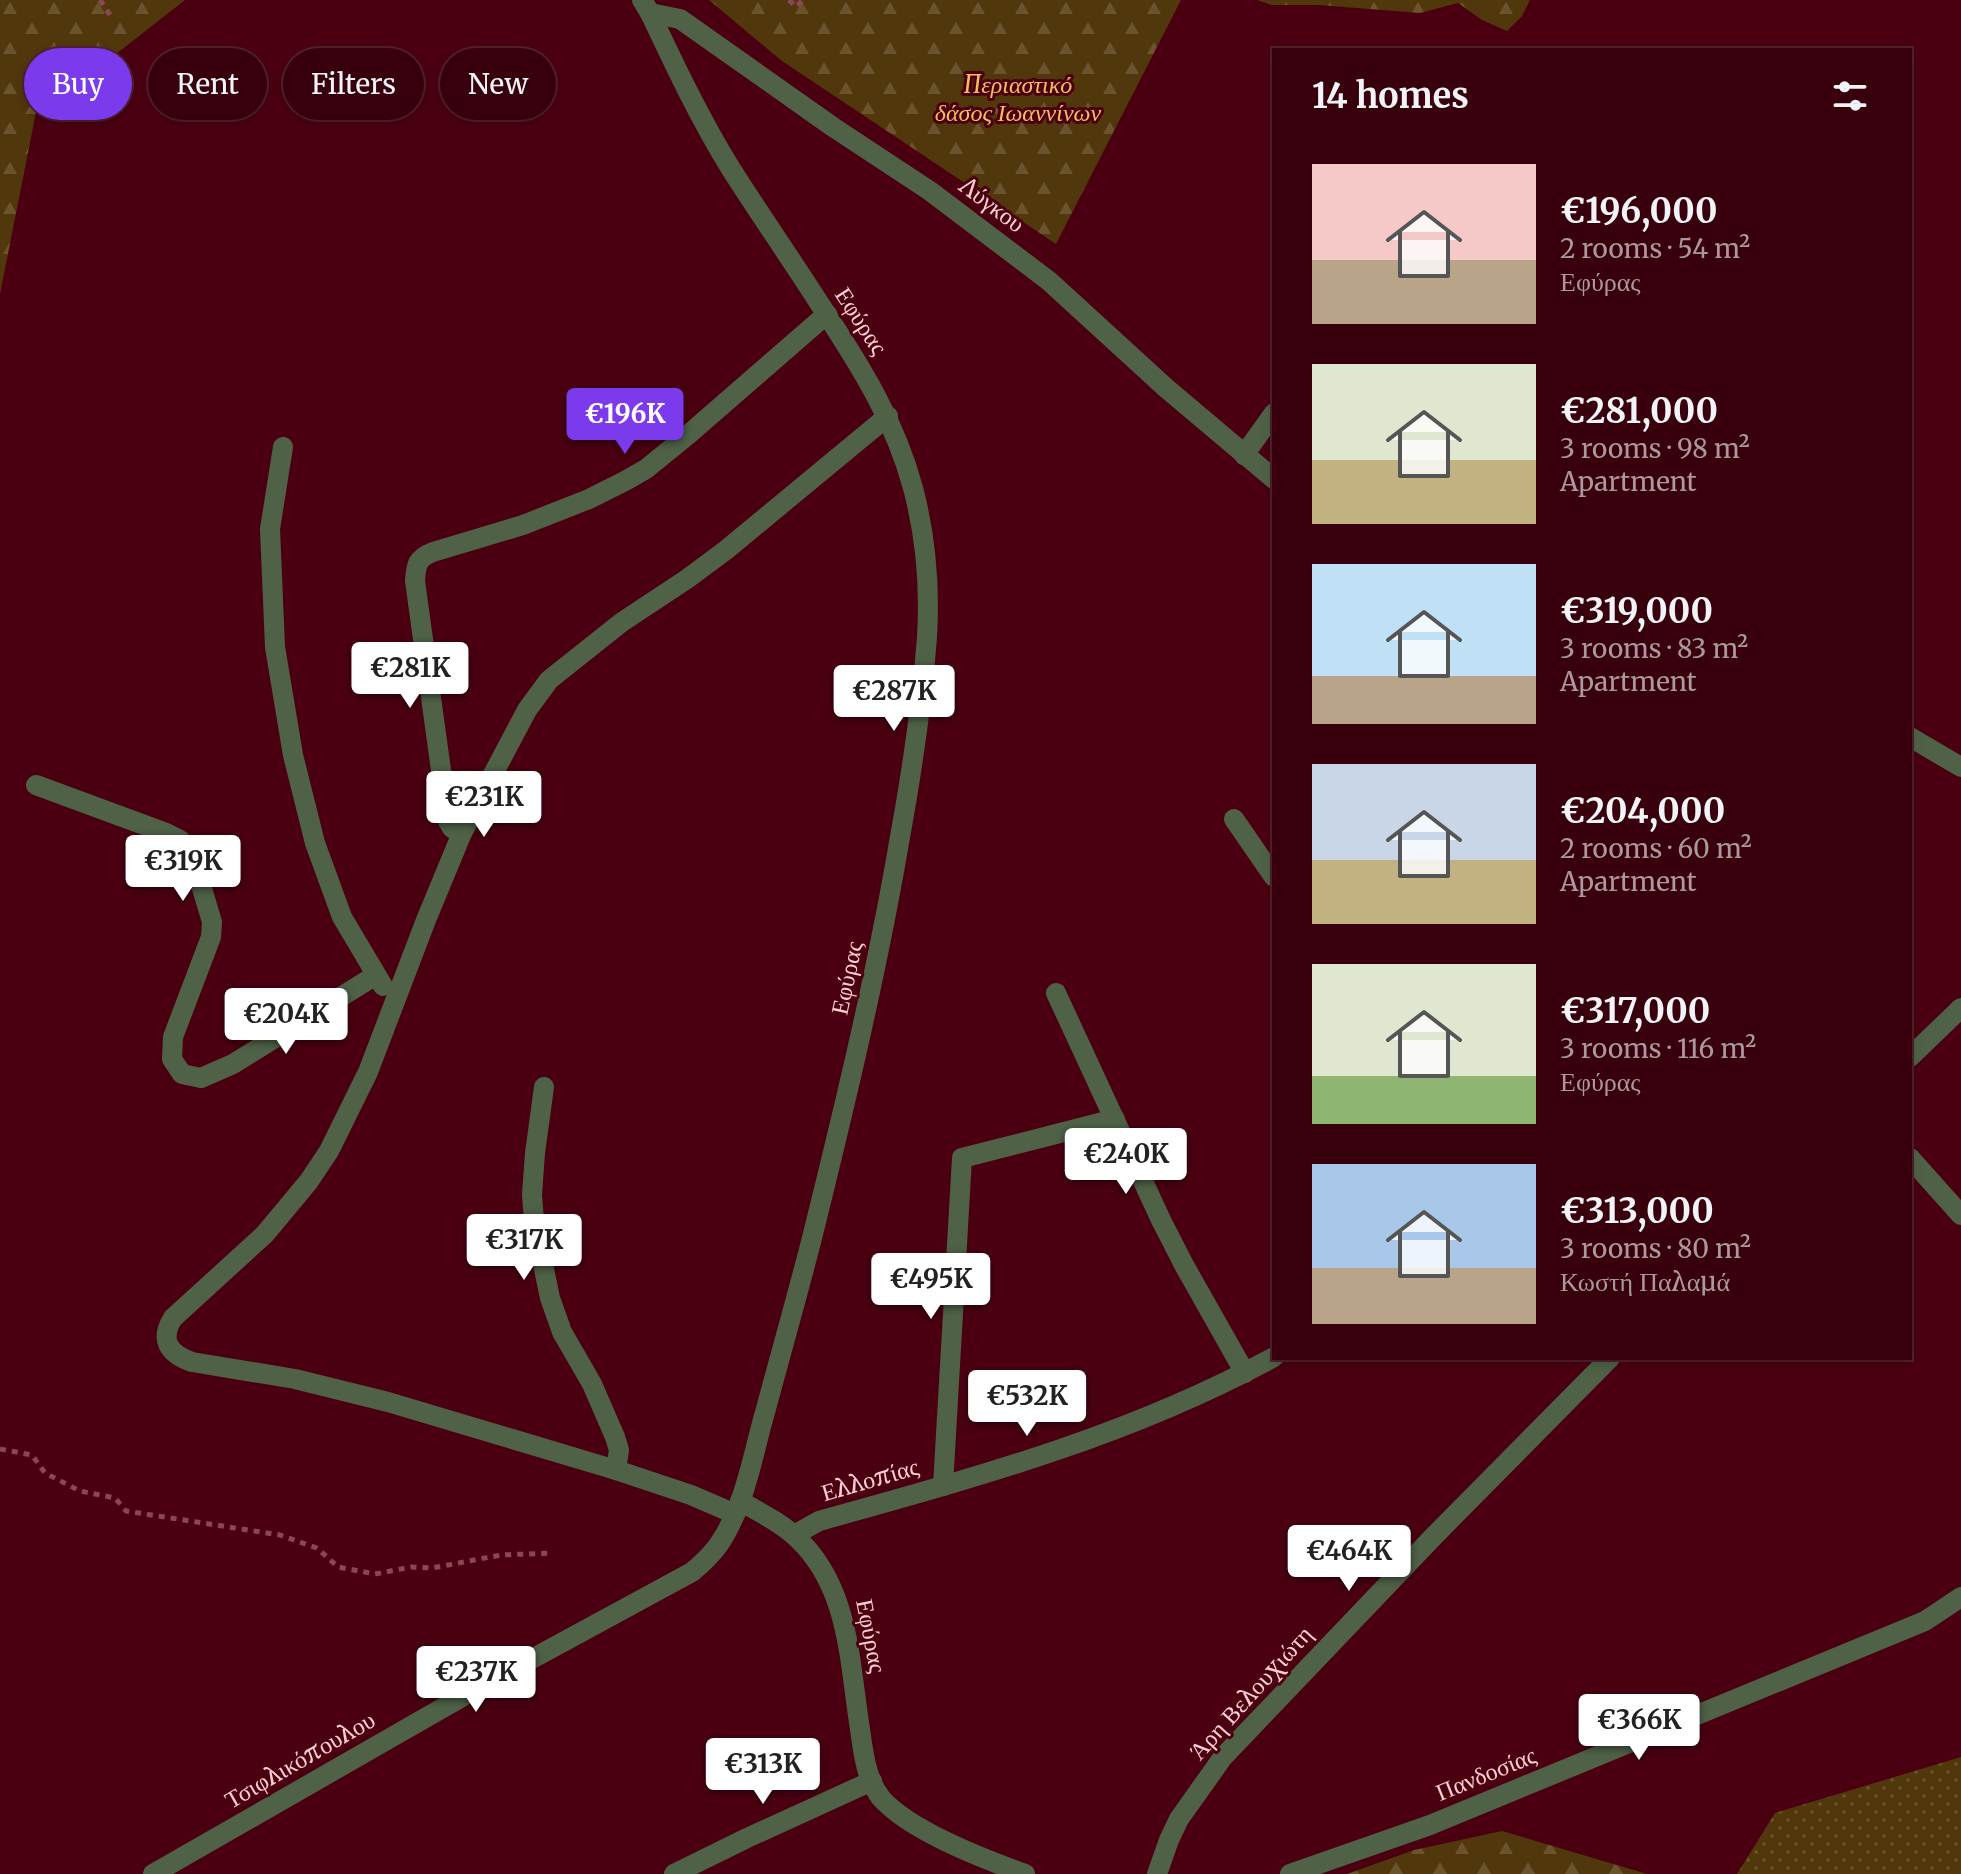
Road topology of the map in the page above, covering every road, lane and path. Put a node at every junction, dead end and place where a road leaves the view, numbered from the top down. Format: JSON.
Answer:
{"nodes":[{"id":1,"x":100,"y":0,"type":"edge"},
{"id":2,"x":789,"y":0,"type":"edge"},
{"id":3,"x":803,"y":0,"type":"edge"},
{"id":4,"x":646,"y":6,"type":"edge"},
{"id":5,"x":110,"y":15,"type":"dead end"},
{"id":6,"x":827,"y":314,"type":"junction"},
{"id":7,"x":888,"y":416,"type":"junction"},
{"id":8,"x":1272,"y":416,"type":"edge"},
{"id":9,"x":283,"y":447,"type":"dead end"},
{"id":10,"x":1244,"y":455,"type":"junction"},
{"id":11,"x":1272,"y":477,"type":"edge"},
{"id":12,"x":1912,"y":738,"type":"edge"},
{"id":13,"x":1961,"y":767,"type":"edge"},
{"id":14,"x":36,"y":785,"type":"dead end"},
{"id":15,"x":1234,"y":819,"type":"dead end"},
{"id":16,"x":462,"y":833,"type":"junction"},
{"id":17,"x":1272,"y":874,"type":"edge"},
{"id":18,"x":376,"y":975,"type":"junction"},
{"id":19,"x":1056,"y":993,"type":"dead end"},
{"id":20,"x":394,"y":1003,"type":"junction"},
{"id":21,"x":1961,"y":1008,"type":"edge"},
{"id":22,"x":1912,"y":1055,"type":"edge"},
{"id":23,"x":544,"y":1087,"type":"dead end"},
{"id":24,"x":1115,"y":1119,"type":"junction"},
{"id":25,"x":1912,"y":1160,"type":"edge"},
{"id":26,"x":1961,"y":1215,"type":"edge"},
{"id":27,"x":1272,"y":1358,"type":"edge"},
{"id":28,"x":1608,"y":1360,"type":"edge"},
{"id":29,"x":1245,"y":1373,"type":"junction"},
{"id":30,"x":0,"y":1449,"type":"edge"},
{"id":31,"x":616,"y":1470,"type":"junction"},
{"id":32,"x":943,"y":1486,"type":"junction"},
{"id":33,"x":738,"y":1507,"type":"junction"},
{"id":34,"x":794,"y":1535,"type":"junction"},
{"id":35,"x":552,"y":1553,"type":"dead end"},
{"id":36,"x":1961,"y":1597,"type":"edge"},
{"id":37,"x":872,"y":1781,"type":"junction"},
{"id":38,"x":153,"y":1874,"type":"edge"},
{"id":39,"x":674,"y":1874,"type":"edge"},
{"id":40,"x":1025,"y":1874,"type":"edge"},
{"id":41,"x":1157,"y":1874,"type":"edge"},
{"id":42,"x":1290,"y":1874,"type":"edge"}],
"edges":[{"from":1,"to":5,"type":"path"},
{"from":2,"to":3,"type":"path"},
{"from":4,"to":6,"type":"street","name":"Εφύρας"},
{"from":4,"to":10,"type":"street","name":"Λύγκου"},
{"from":6,"to":7,"type":"street","name":"Εφύρας"},
{"from":6,"to":16,"type":"street"},
{"from":7,"to":16,"type":"street"},
{"from":7,"to":33,"type":"street","name":"Εφύρας"},
{"from":8,"to":10,"type":"street"},
{"from":9,"to":18,"type":"street"},
{"from":10,"to":11,"type":"street","name":"Λύγκου"},
{"from":12,"to":13,"type":"street"},
{"from":14,"to":18,"type":"street"},
{"from":15,"to":17,"type":"street"},
{"from":16,"to":20,"type":"street"},
{"from":18,"to":20,"type":"street"},
{"from":19,"to":24,"type":"street"},
{"from":20,"to":31,"type":"street"},
{"from":21,"to":22,"type":"street"},
{"from":23,"to":31,"type":"street"},
{"from":24,"to":29,"type":"street"},
{"from":24,"to":32,"type":"street"},
{"from":25,"to":26,"type":"street"},
{"from":27,"to":29,"type":"street","name":"Ελλοπίας"},
{"from":28,"to":41,"type":"street","name":"Άρη Βελουχιώτη"},
{"from":29,"to":32,"type":"street","name":"Ελλοπίας"},
{"from":30,"to":35,"type":"path"},
{"from":31,"to":33,"type":"street"},
{"from":32,"to":34,"type":"street","name":"Ελλοπίας"},
{"from":33,"to":34,"type":"street","name":"Εφύρας"},
{"from":33,"to":38,"type":"street","name":"Τσιφλικόπουλου"},
{"from":34,"to":37,"type":"street","name":"Εφύρας"},
{"from":36,"to":42,"type":"street","name":"Πανδοσίας"},
{"from":37,"to":39,"type":"street"},
{"from":37,"to":40,"type":"street","name":"Εφύρας"}]}
